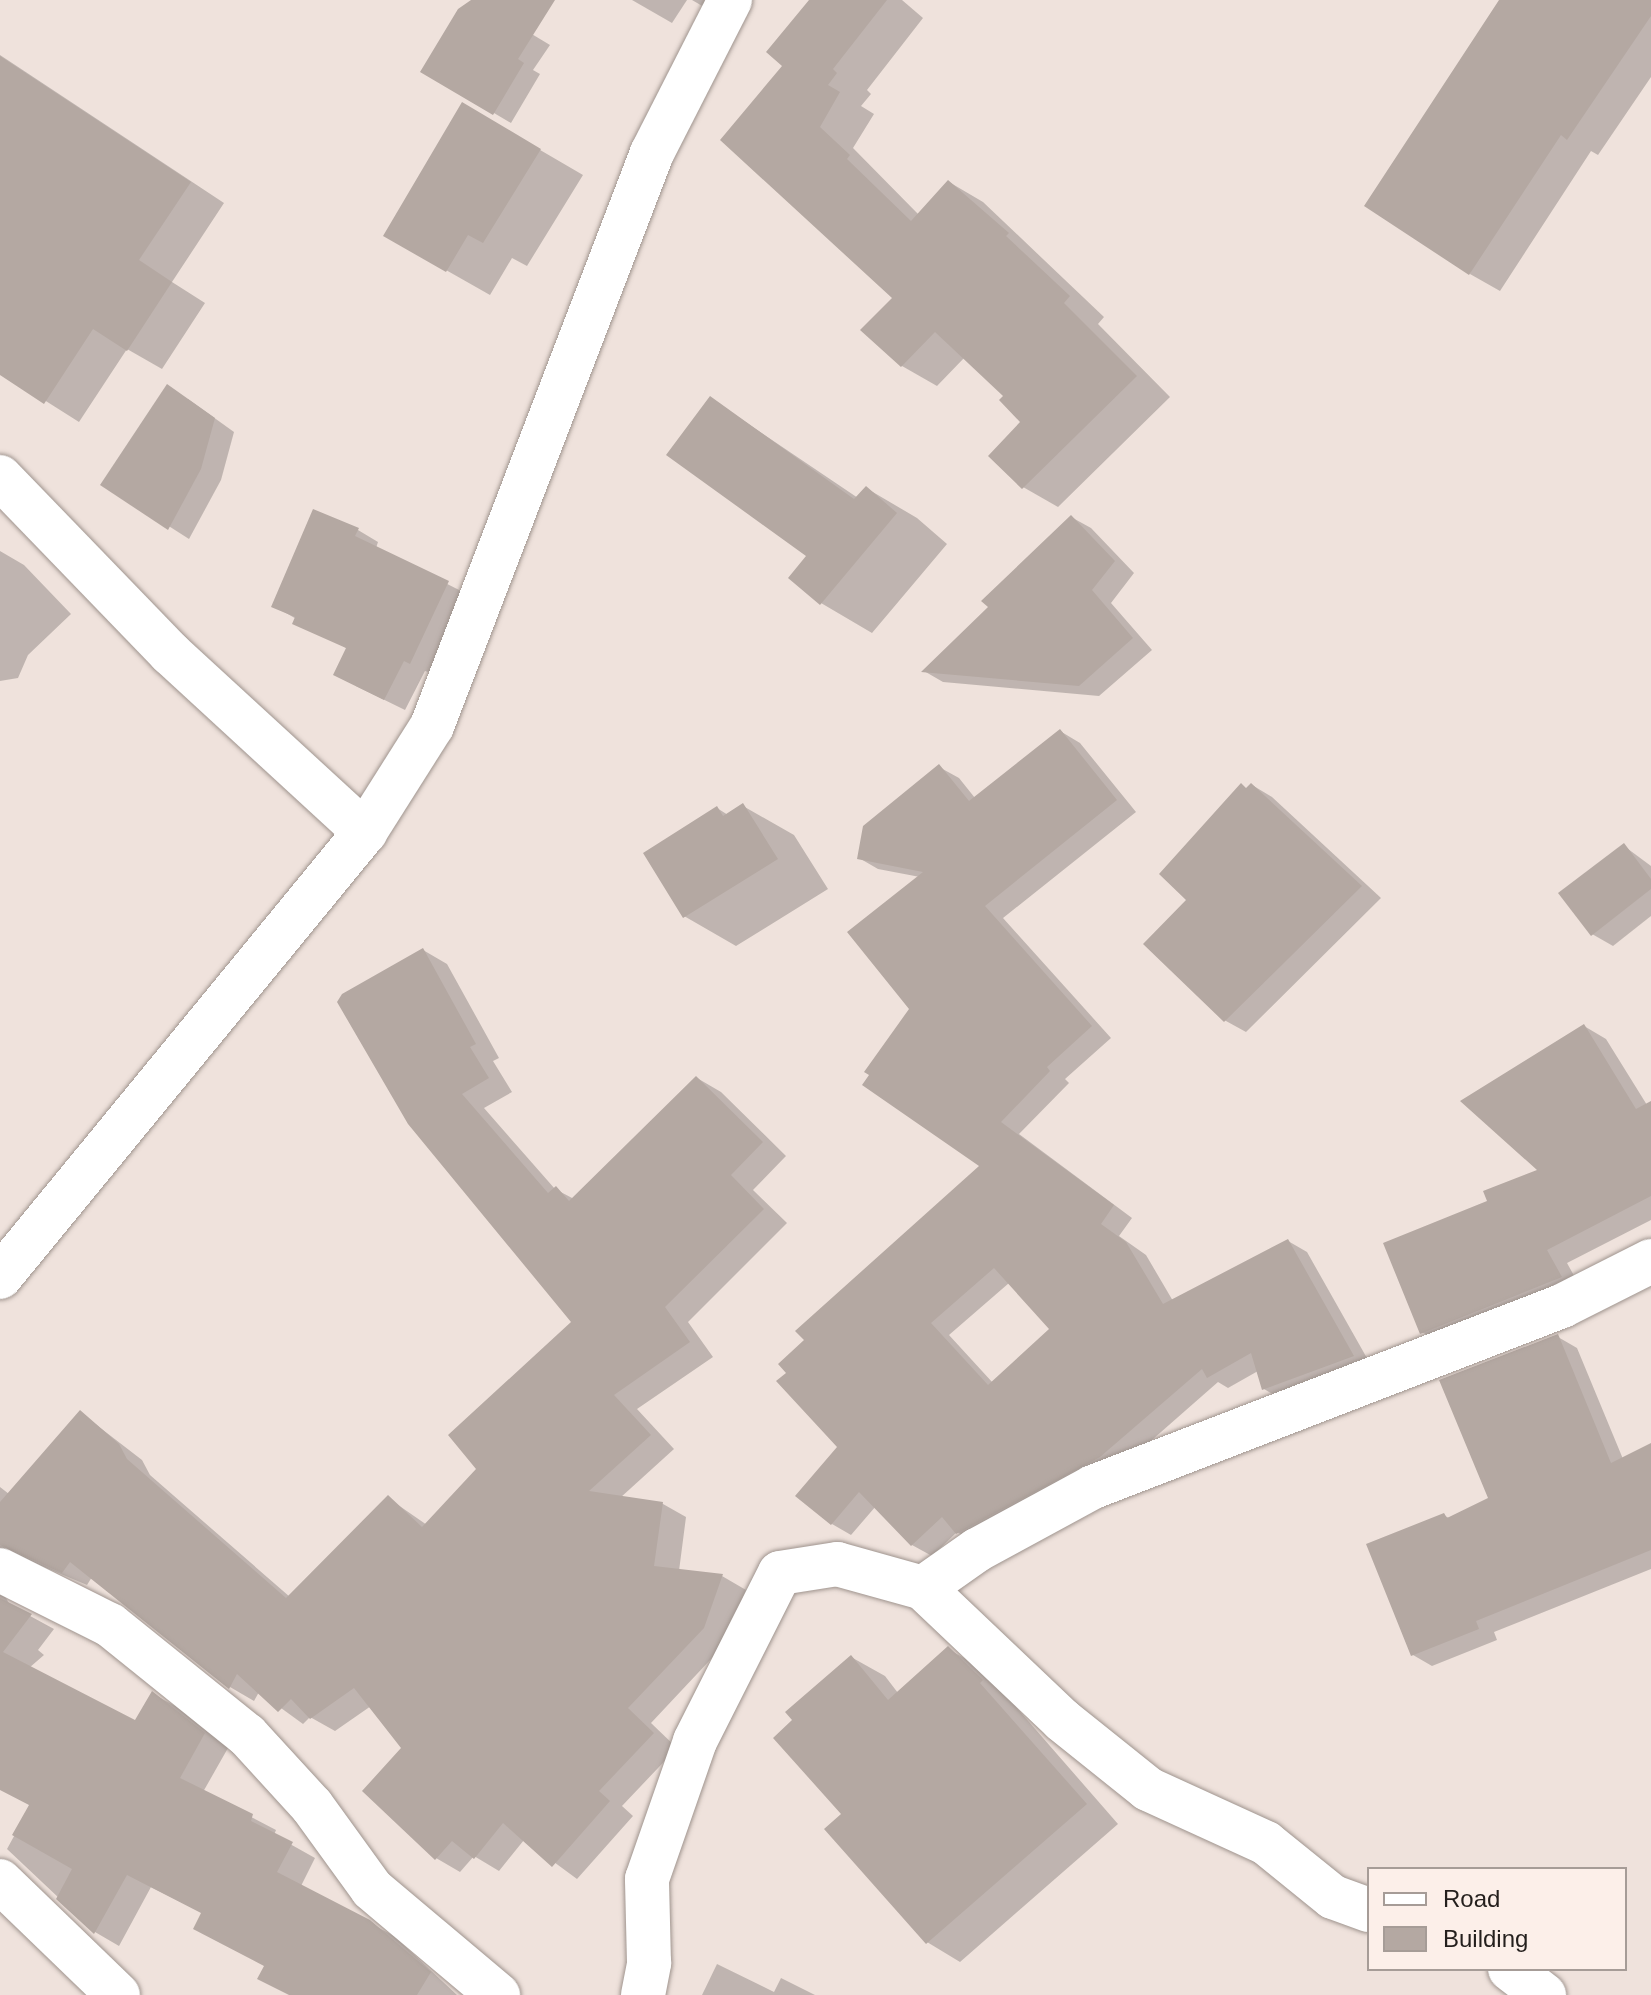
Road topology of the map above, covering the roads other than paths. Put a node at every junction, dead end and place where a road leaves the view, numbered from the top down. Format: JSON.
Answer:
{"nodes":[{"id":1,"x":730,"y":0,"type":"edge"},
{"id":2,"x":0,"y":477,"type":"edge"},
{"id":3,"x":365,"y":832,"type":"junction"},
{"id":4,"x":1651,"y":1261,"type":"edge"},
{"id":5,"x":0,"y":1277,"type":"edge"},
{"id":6,"x":0,"y":1570,"type":"edge"},
{"id":7,"x":923,"y":1588,"type":"junction"},
{"id":8,"x":0,"y":1881,"type":"edge"},
{"id":9,"x":1367,"y":1909,"type":"edge"},
{"id":10,"x":1513,"y":1971,"type":"edge"},
{"id":11,"x":118,"y":1995,"type":"edge"},
{"id":12,"x":498,"y":1995,"type":"edge"},
{"id":13,"x":643,"y":1995,"type":"edge"},
{"id":14,"x":1544,"y":1995,"type":"edge"}],
"edges":[{"from":1,"to":3,"type":"street"},
{"from":2,"to":3,"type":"street"},
{"from":3,"to":5,"type":"street"},
{"from":4,"to":7,"type":"street"},
{"from":6,"to":12,"type":"street"},
{"from":7,"to":9,"type":"street"},
{"from":7,"to":13,"type":"street"},
{"from":8,"to":11,"type":"street"},
{"from":10,"to":14,"type":"street"}]}
